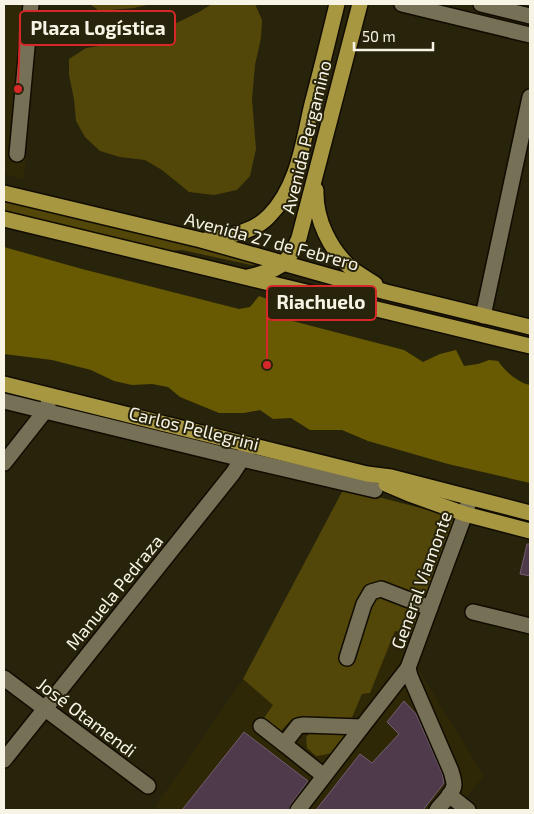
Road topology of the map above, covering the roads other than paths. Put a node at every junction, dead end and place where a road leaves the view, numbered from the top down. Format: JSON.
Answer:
{"nodes":[{"id":1,"x":31,"y":4,"type":"edge"},
{"id":2,"x":337,"y":4,"type":"edge"},
{"id":3,"x":360,"y":4,"type":"edge"},
{"id":4,"x":402,"y":4,"type":"edge"},
{"id":5,"x":480,"y":4,"type":"edge"},
{"id":6,"x":530,"y":16,"type":"edge"},
{"id":7,"x":530,"y":35,"type":"edge"},
{"id":8,"x":530,"y":96,"type":"edge"},
{"id":9,"x":17,"y":154,"type":"dead end"},
{"id":10,"x":316,"y":176,"type":"junction"},
{"id":11,"x":4,"y":193,"type":"edge"},
{"id":12,"x":4,"y":219,"type":"edge"},
{"id":13,"x":201,"y":240,"type":"junction"},
{"id":14,"x":284,"y":263,"type":"junction"},
{"id":15,"x":245,"y":277,"type":"junction"},
{"id":16,"x":386,"y":292,"type":"junction"},
{"id":17,"x":483,"y":316,"type":"junction"},
{"id":18,"x":530,"y":327,"type":"edge"},
{"id":19,"x":530,"y":346,"type":"edge"},
{"id":20,"x":4,"y":384,"type":"edge"},
{"id":21,"x":53,"y":396,"type":"junction"},
{"id":22,"x":4,"y":401,"type":"edge"},
{"id":23,"x":44,"y":411,"type":"junction"},
{"id":24,"x":249,"y":444,"type":"junction"},
{"id":25,"x":242,"y":459,"type":"junction"},
{"id":26,"x":4,"y":463,"type":"edge"},
{"id":27,"x":367,"y":474,"type":"junction"},
{"id":28,"x":375,"y":490,"type":"dead end"},
{"id":29,"x":470,"y":498,"type":"junction"},
{"id":30,"x":530,"y":513,"type":"edge"},
{"id":31,"x":466,"y":514,"type":"junction"},
{"id":32,"x":530,"y":531,"type":"edge"},
{"id":33,"x":430,"y":608,"type":"junction"},
{"id":34,"x":473,"y":612,"type":"dead end"},
{"id":35,"x":530,"y":626,"type":"edge"},
{"id":36,"x":347,"y":658,"type":"dead end"},
{"id":37,"x":408,"y":668,"type":"junction"},
{"id":38,"x":4,"y":678,"type":"edge"},
{"id":39,"x":44,"y":708,"type":"junction"},
{"id":40,"x":261,"y":726,"type":"dead end"},
{"id":41,"x":362,"y":727,"type":"junction"},
{"id":42,"x":284,"y":744,"type":"junction"},
{"id":43,"x":4,"y":760,"type":"edge"},
{"id":44,"x":324,"y":776,"type":"junction"},
{"id":45,"x":148,"y":786,"type":"dead end"},
{"id":46,"x":449,"y":795,"type":"junction"},
{"id":47,"x":298,"y":810,"type":"edge"},
{"id":48,"x":437,"y":810,"type":"edge"},
{"id":49,"x":468,"y":810,"type":"edge"}],
"edges":[{"from":1,"to":9,"type":"street"},
{"from":2,"to":13,"type":"main road","name":"Avenida Pergamino"},
{"from":3,"to":10,"type":"main road","name":"Avenida Pergamino"},
{"from":4,"to":7,"type":"street"},
{"from":5,"to":6,"type":"street"},
{"from":8,"to":17,"type":"street"},
{"from":10,"to":14,"type":"main road","name":"Avenida Pergamino"},
{"from":10,"to":16,"type":"main road"},
{"from":11,"to":13,"type":"main road","name":"Avenida 27 de Febrero"},
{"from":12,"to":15,"type":"main road"},
{"from":13,"to":14,"type":"main road","name":"Avenida 27 de Febrero"},
{"from":14,"to":15,"type":"main road"},
{"from":14,"to":16,"type":"main road","name":"Avenida 27 de Febrero"},
{"from":15,"to":19,"type":"main road"},
{"from":16,"to":17,"type":"main road","name":"Avenida 27 de Febrero"},
{"from":17,"to":18,"type":"main road","name":"Avenida 27 de Febrero"},
{"from":20,"to":21,"type":"main road","name":"Carlos Pellegrini"},
{"from":21,"to":23,"type":"street"},
{"from":21,"to":24,"type":"main road","name":"Carlos Pellegrini"},
{"from":22,"to":23,"type":"street","name":"Carlos Pellegrini"},
{"from":23,"to":25,"type":"street","name":"Carlos Pellegrini"},
{"from":23,"to":26,"type":"street"},
{"from":24,"to":25,"type":"street","name":"Manuela Pedraza"},
{"from":24,"to":27,"type":"main road","name":"Carlos Pellegrini"},
{"from":25,"to":28,"type":"street","name":"Carlos Pellegrini"},
{"from":25,"to":39,"type":"street","name":"Manuela Pedraza"},
{"from":27,"to":29,"type":"main road","name":"Carlos Pellegrini"},
{"from":27,"to":31,"type":"main road","name":"Carlos Pellegrini"},
{"from":29,"to":30,"type":"main road","name":"Carlos Pellegrini"},
{"from":29,"to":31,"type":"street","name":"General Viamonte"},
{"from":31,"to":32,"type":"main road","name":"Carlos Pellegrini"},
{"from":31,"to":33,"type":"street","name":"General Viamonte"},
{"from":33,"to":36,"type":"street"},
{"from":33,"to":37,"type":"street","name":"General Viamonte"},
{"from":34,"to":35,"type":"street"},
{"from":37,"to":41,"type":"street"},
{"from":37,"to":46,"type":"street","name":"General Viamonte"},
{"from":38,"to":39,"type":"street","name":"José Otamendi"},
{"from":39,"to":43,"type":"street","name":"Manuela Pedraza"},
{"from":39,"to":45,"type":"street","name":"José Otamendi"},
{"from":40,"to":42,"type":"street"},
{"from":41,"to":42,"type":"street"},
{"from":41,"to":44,"type":"street"},
{"from":42,"to":44,"type":"street"},
{"from":44,"to":47,"type":"street"},
{"from":46,"to":48,"type":"street"},
{"from":46,"to":49,"type":"street"}]}
